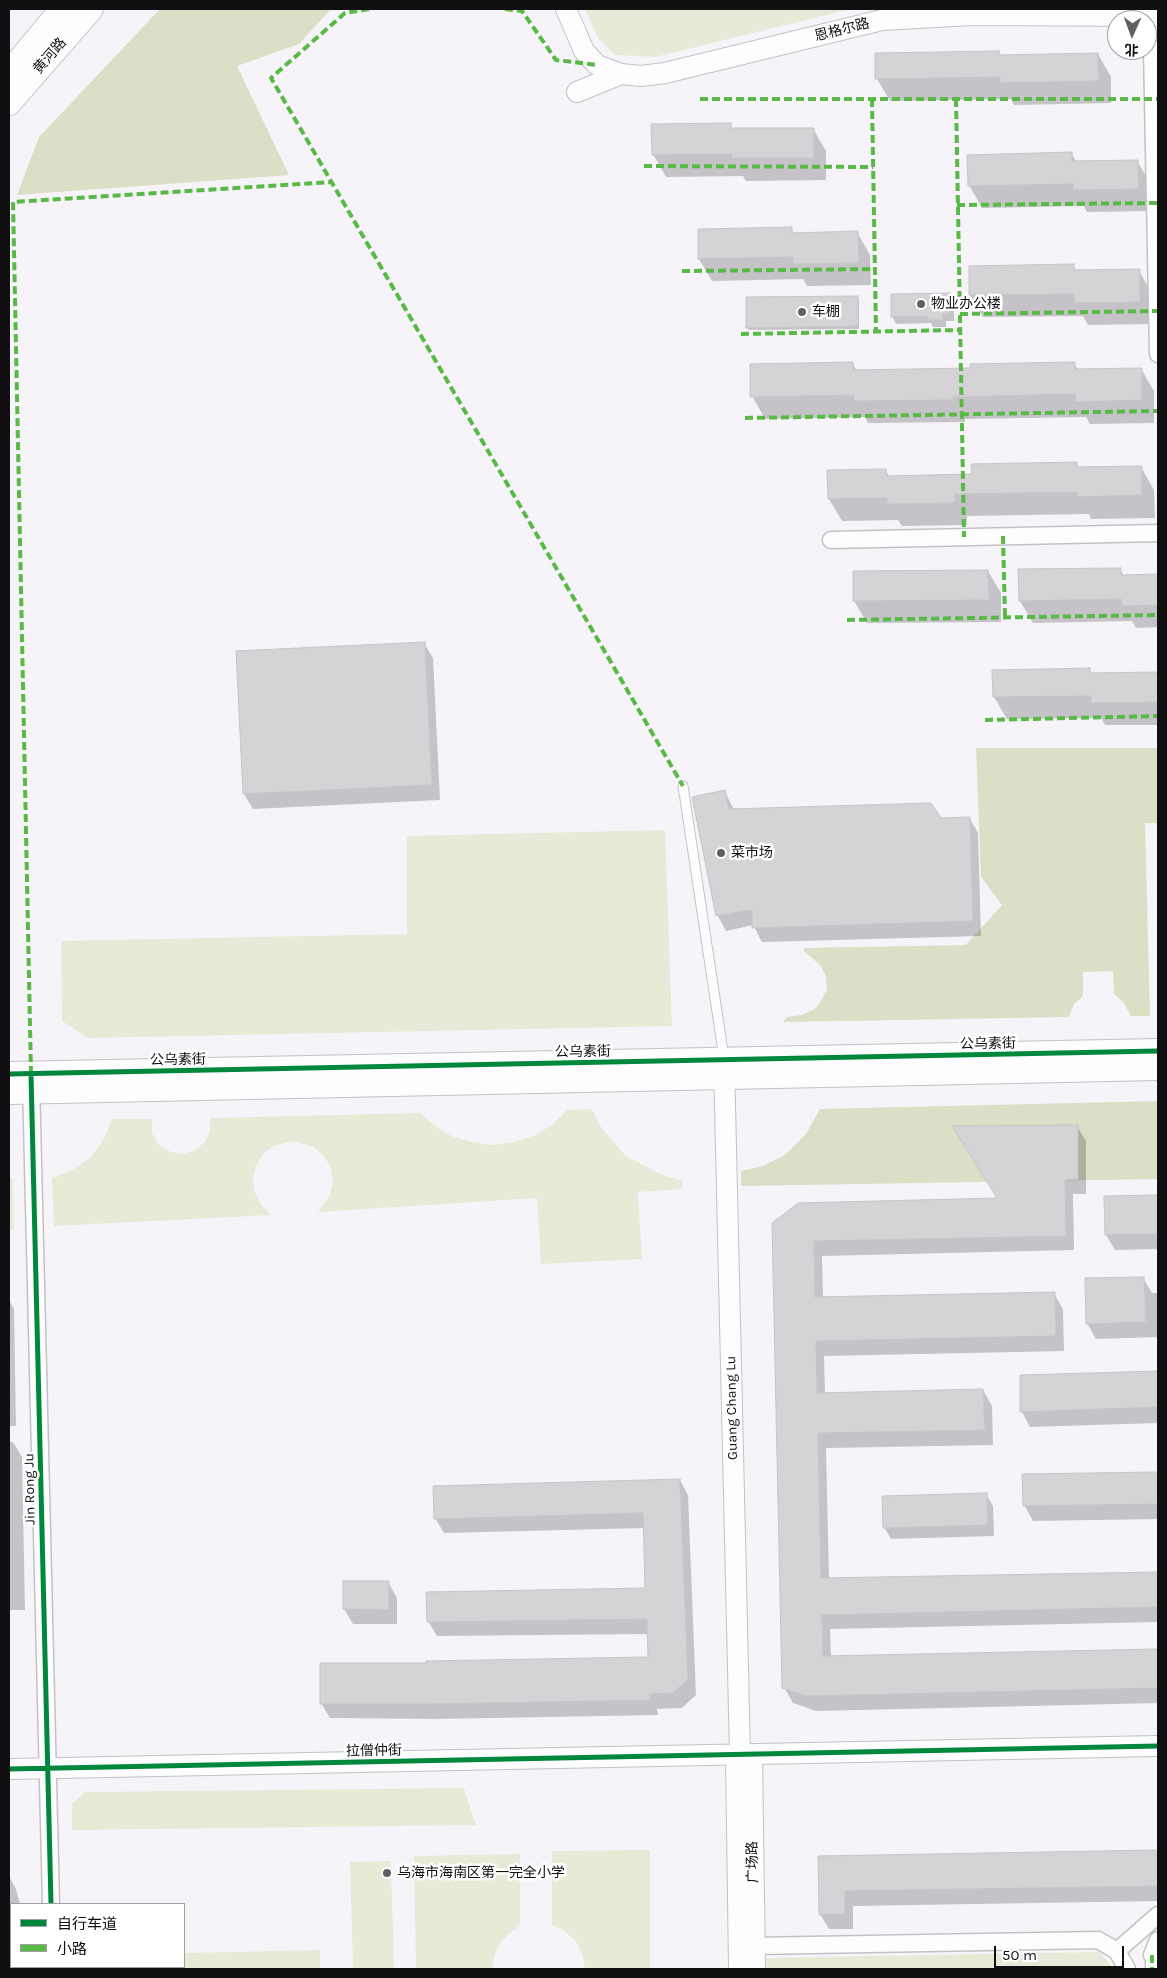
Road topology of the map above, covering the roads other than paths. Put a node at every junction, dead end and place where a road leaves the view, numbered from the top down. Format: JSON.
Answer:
{"nodes":[{"id":1,"x":62,"y":9,"type":"edge"},
{"id":2,"x":91,"y":9,"type":"edge"},
{"id":3,"x":566,"y":9,"type":"edge"},
{"id":4,"x":1158,"y":16,"type":"edge"},
{"id":5,"x":1152,"y":60,"type":"edge"},
{"id":6,"x":9,"y":72,"type":"edge"},
{"id":7,"x":621,"y":74,"type":"junction"},
{"id":8,"x":577,"y":92,"type":"dead end"},
{"id":9,"x":9,"y":103,"type":"edge"},
{"id":10,"x":1158,"y":354,"type":"edge"},
{"id":11,"x":1158,"y":533,"type":"edge"},
{"id":12,"x":830,"y":540,"type":"dead end"},
{"id":13,"x":683,"y":786,"type":"dead end"},
{"id":14,"x":1158,"y":1051,"type":"edge"},
{"id":15,"x":1158,"y":1068,"type":"edge"},
{"id":16,"x":724,"y":1069,"type":"junction"},
{"id":17,"x":20,"y":1083,"type":"edge"},
{"id":18,"x":1158,"y":1746,"type":"edge"},
{"id":19,"x":743,"y":1755,"type":"junction"},
{"id":20,"x":48,"y":1768,"type":"junction"},
{"id":21,"x":9,"y":1769,"type":"edge"},
{"id":22,"x":51,"y":1903,"type":"edge"},
{"id":23,"x":1158,"y":1915,"type":"edge"},
{"id":24,"x":1158,"y":1940,"type":"edge"},
{"id":25,"x":754,"y":1946,"type":"junction"},
{"id":26,"x":1117,"y":1951,"type":"junction"},
{"id":27,"x":1152,"y":1962,"type":"edge"},
{"id":28,"x":739,"y":1969,"type":"edge"},
{"id":29,"x":755,"y":1969,"type":"edge"},
{"id":30,"x":1127,"y":1969,"type":"edge"}],
"edges":[{"from":1,"to":6,"type":"main road"},
{"from":2,"to":9,"type":"main road","name":"黄河路"},
{"from":3,"to":7,"type":"street","name":"恩格尔路"},
{"from":4,"to":7,"type":"street","name":"恩格尔路"},
{"from":5,"to":10,"type":"street"},
{"from":7,"to":8,"type":"street"},
{"from":11,"to":12,"type":"street"},
{"from":13,"to":16,"type":"lane"},
{"from":14,"to":16,"type":"main road","name":"公乌素街"},
{"from":15,"to":16,"type":"main road","name":"公乌素街"},
{"from":16,"to":17,"type":"main road","name":"公乌素街"},
{"from":16,"to":19,"type":"street","name":"Guang Chang Lu"},
{"from":17,"to":20,"type":"street","name":"Jin Rong Ju"},
{"from":18,"to":19,"type":"street","name":"拉僧仲街"},
{"from":19,"to":20,"type":"street","name":"拉僧仲街"},
{"from":19,"to":25,"type":"street","name":"广场路"},
{"from":19,"to":28,"type":"street","name":"广场路"},
{"from":20,"to":21,"type":"street","name":"拉僧仲街"},
{"from":20,"to":22,"type":"street","name":"Jin Rong Ju"},
{"from":23,"to":26,"type":"street"},
{"from":24,"to":27,"type":"street"},
{"from":25,"to":26,"type":"street"},
{"from":25,"to":29,"type":"street","name":"广场路"},
{"from":26,"to":30,"type":"street"}]}
